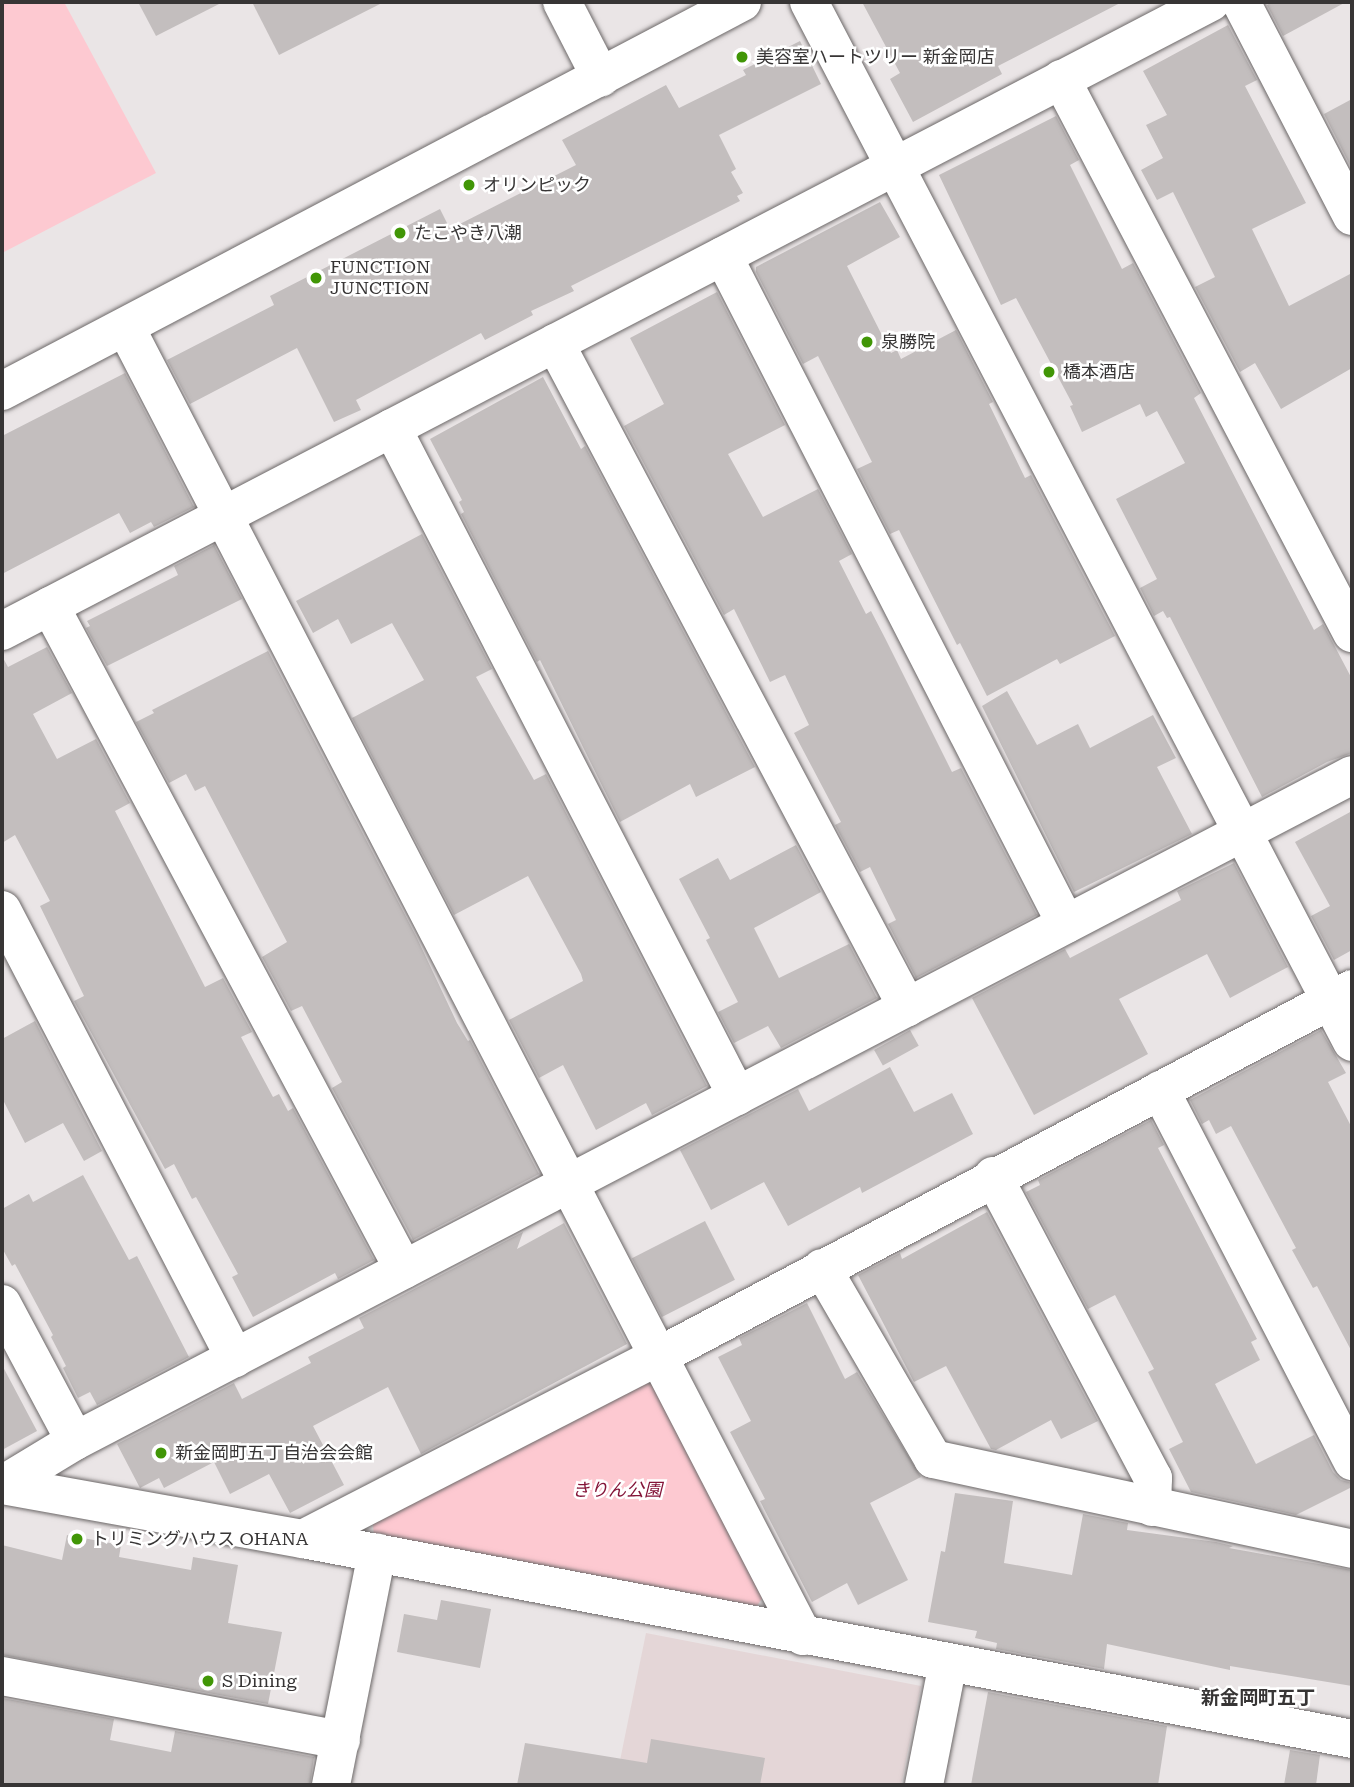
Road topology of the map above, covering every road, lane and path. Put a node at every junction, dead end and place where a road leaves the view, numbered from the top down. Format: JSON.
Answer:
{"nodes":[{"id":1,"x":562,"y":2,"type":"edge"},
{"id":2,"x":742,"y":2,"type":"edge"},
{"id":3,"x":809,"y":2,"type":"edge"},
{"id":4,"x":1211,"y":2,"type":"edge"},
{"id":5,"x":1241,"y":2,"type":"edge"},
{"id":6,"x":601,"y":78,"type":"junction"},
{"id":7,"x":1062,"y":79,"type":"junction"},
{"id":8,"x":896,"y":163,"type":"junction"},
{"id":9,"x":1352,"y":216,"type":"edge"},
{"id":10,"x":723,"y":256,"type":"junction"},
{"id":11,"x":126,"y":328,"type":"junction"},
{"id":12,"x":555,"y":343,"type":"junction"},
{"id":13,"x":2,"y":391,"type":"edge"},
{"id":14,"x":392,"y":428,"type":"junction"},
{"id":15,"x":223,"y":515,"type":"junction"},
{"id":16,"x":50,"y":606,"type":"junction"},
{"id":17,"x":2,"y":631,"type":"edge"},
{"id":18,"x":1352,"y":633,"type":"edge"},
{"id":19,"x":1352,"y":775,"type":"edge"},
{"id":20,"x":1242,"y":832,"type":"junction"},
{"id":21,"x":2,"y":910,"type":"edge"},
{"id":22,"x":1066,"y":924,"type":"junction"},
{"id":23,"x":1341,"y":994,"type":"edge"},
{"id":24,"x":906,"y":1007,"type":"junction"},
{"id":25,"x":1352,"y":1042,"type":"edge"},
{"id":26,"x":1160,"y":1090,"type":"junction"},
{"id":27,"x":737,"y":1097,"type":"junction"},
{"id":28,"x":993,"y":1176,"type":"junction"},
{"id":29,"x":571,"y":1185,"type":"junction"},
{"id":30,"x":822,"y":1268,"type":"junction"},
{"id":31,"x":404,"y":1270,"type":"junction"},
{"id":32,"x":2,"y":1304,"type":"edge"},
{"id":33,"x":659,"y":1356,"type":"junction"},
{"id":34,"x":235,"y":1358,"type":"junction"},
{"id":35,"x":75,"y":1441,"type":"junction"},
{"id":36,"x":1352,"y":1461,"type":"edge"},
{"id":37,"x":2,"y":1485,"type":"edge"},
{"id":38,"x":1152,"y":1507,"type":"junction"},
{"id":39,"x":303,"y":1539,"type":"junction"},
{"id":40,"x":1352,"y":1549,"type":"edge"},
{"id":41,"x":377,"y":1553,"type":"junction"},
{"id":42,"x":803,"y":1636,"type":"junction"},
{"id":43,"x":948,"y":1663,"type":"junction"},
{"id":44,"x":2,"y":1676,"type":"edge"},
{"id":45,"x":1352,"y":1739,"type":"edge"},
{"id":46,"x":341,"y":1740,"type":"junction"},
{"id":47,"x":331,"y":1785,"type":"edge"},
{"id":48,"x":924,"y":1785,"type":"edge"}],
"edges":[{"from":1,"to":6,"type":"street"},
{"from":2,"to":6,"type":"street"},
{"from":3,"to":8,"type":"street"},
{"from":4,"to":7,"type":"street"},
{"from":5,"to":9,"type":"street"},
{"from":6,"to":11,"type":"street"},
{"from":7,"to":8,"type":"street"},
{"from":7,"to":18,"type":"street"},
{"from":8,"to":10,"type":"street"},
{"from":8,"to":20,"type":"street"},
{"from":10,"to":12,"type":"street"},
{"from":10,"to":22,"type":"street"},
{"from":11,"to":13,"type":"street"},
{"from":11,"to":15,"type":"street"},
{"from":12,"to":14,"type":"street"},
{"from":12,"to":24,"type":"street"},
{"from":14,"to":15,"type":"street"},
{"from":14,"to":27,"type":"street"},
{"from":15,"to":16,"type":"street"},
{"from":15,"to":29,"type":"street"},
{"from":16,"to":17,"type":"street"},
{"from":16,"to":31,"type":"street"},
{"from":19,"to":20,"type":"street"},
{"from":20,"to":22,"type":"street"},
{"from":20,"to":23,"type":"street"},
{"from":21,"to":34,"type":"street"},
{"from":22,"to":24,"type":"street"},
{"from":23,"to":25,"type":"street"},
{"from":23,"to":26,"type":"street"},
{"from":24,"to":27,"type":"street"},
{"from":26,"to":28,"type":"street"},
{"from":26,"to":36,"type":"street"},
{"from":27,"to":29,"type":"street"},
{"from":28,"to":30,"type":"street"},
{"from":28,"to":38,"type":"street"},
{"from":29,"to":31,"type":"street"},
{"from":29,"to":33,"type":"street"},
{"from":30,"to":33,"type":"street"},
{"from":30,"to":38,"type":"street"},
{"from":31,"to":34,"type":"street"},
{"from":32,"to":35,"type":"street"},
{"from":33,"to":39,"type":"street"},
{"from":33,"to":42,"type":"street"},
{"from":34,"to":35,"type":"street"},
{"from":35,"to":37,"type":"street"},
{"from":37,"to":39,"type":"street"},
{"from":38,"to":40,"type":"street"},
{"from":39,"to":41,"type":"street"},
{"from":41,"to":42,"type":"street"},
{"from":41,"to":46,"type":"street"},
{"from":42,"to":43,"type":"street"},
{"from":43,"to":45,"type":"street"},
{"from":43,"to":48,"type":"street"},
{"from":44,"to":46,"type":"street"},
{"from":46,"to":47,"type":"street"}]}
